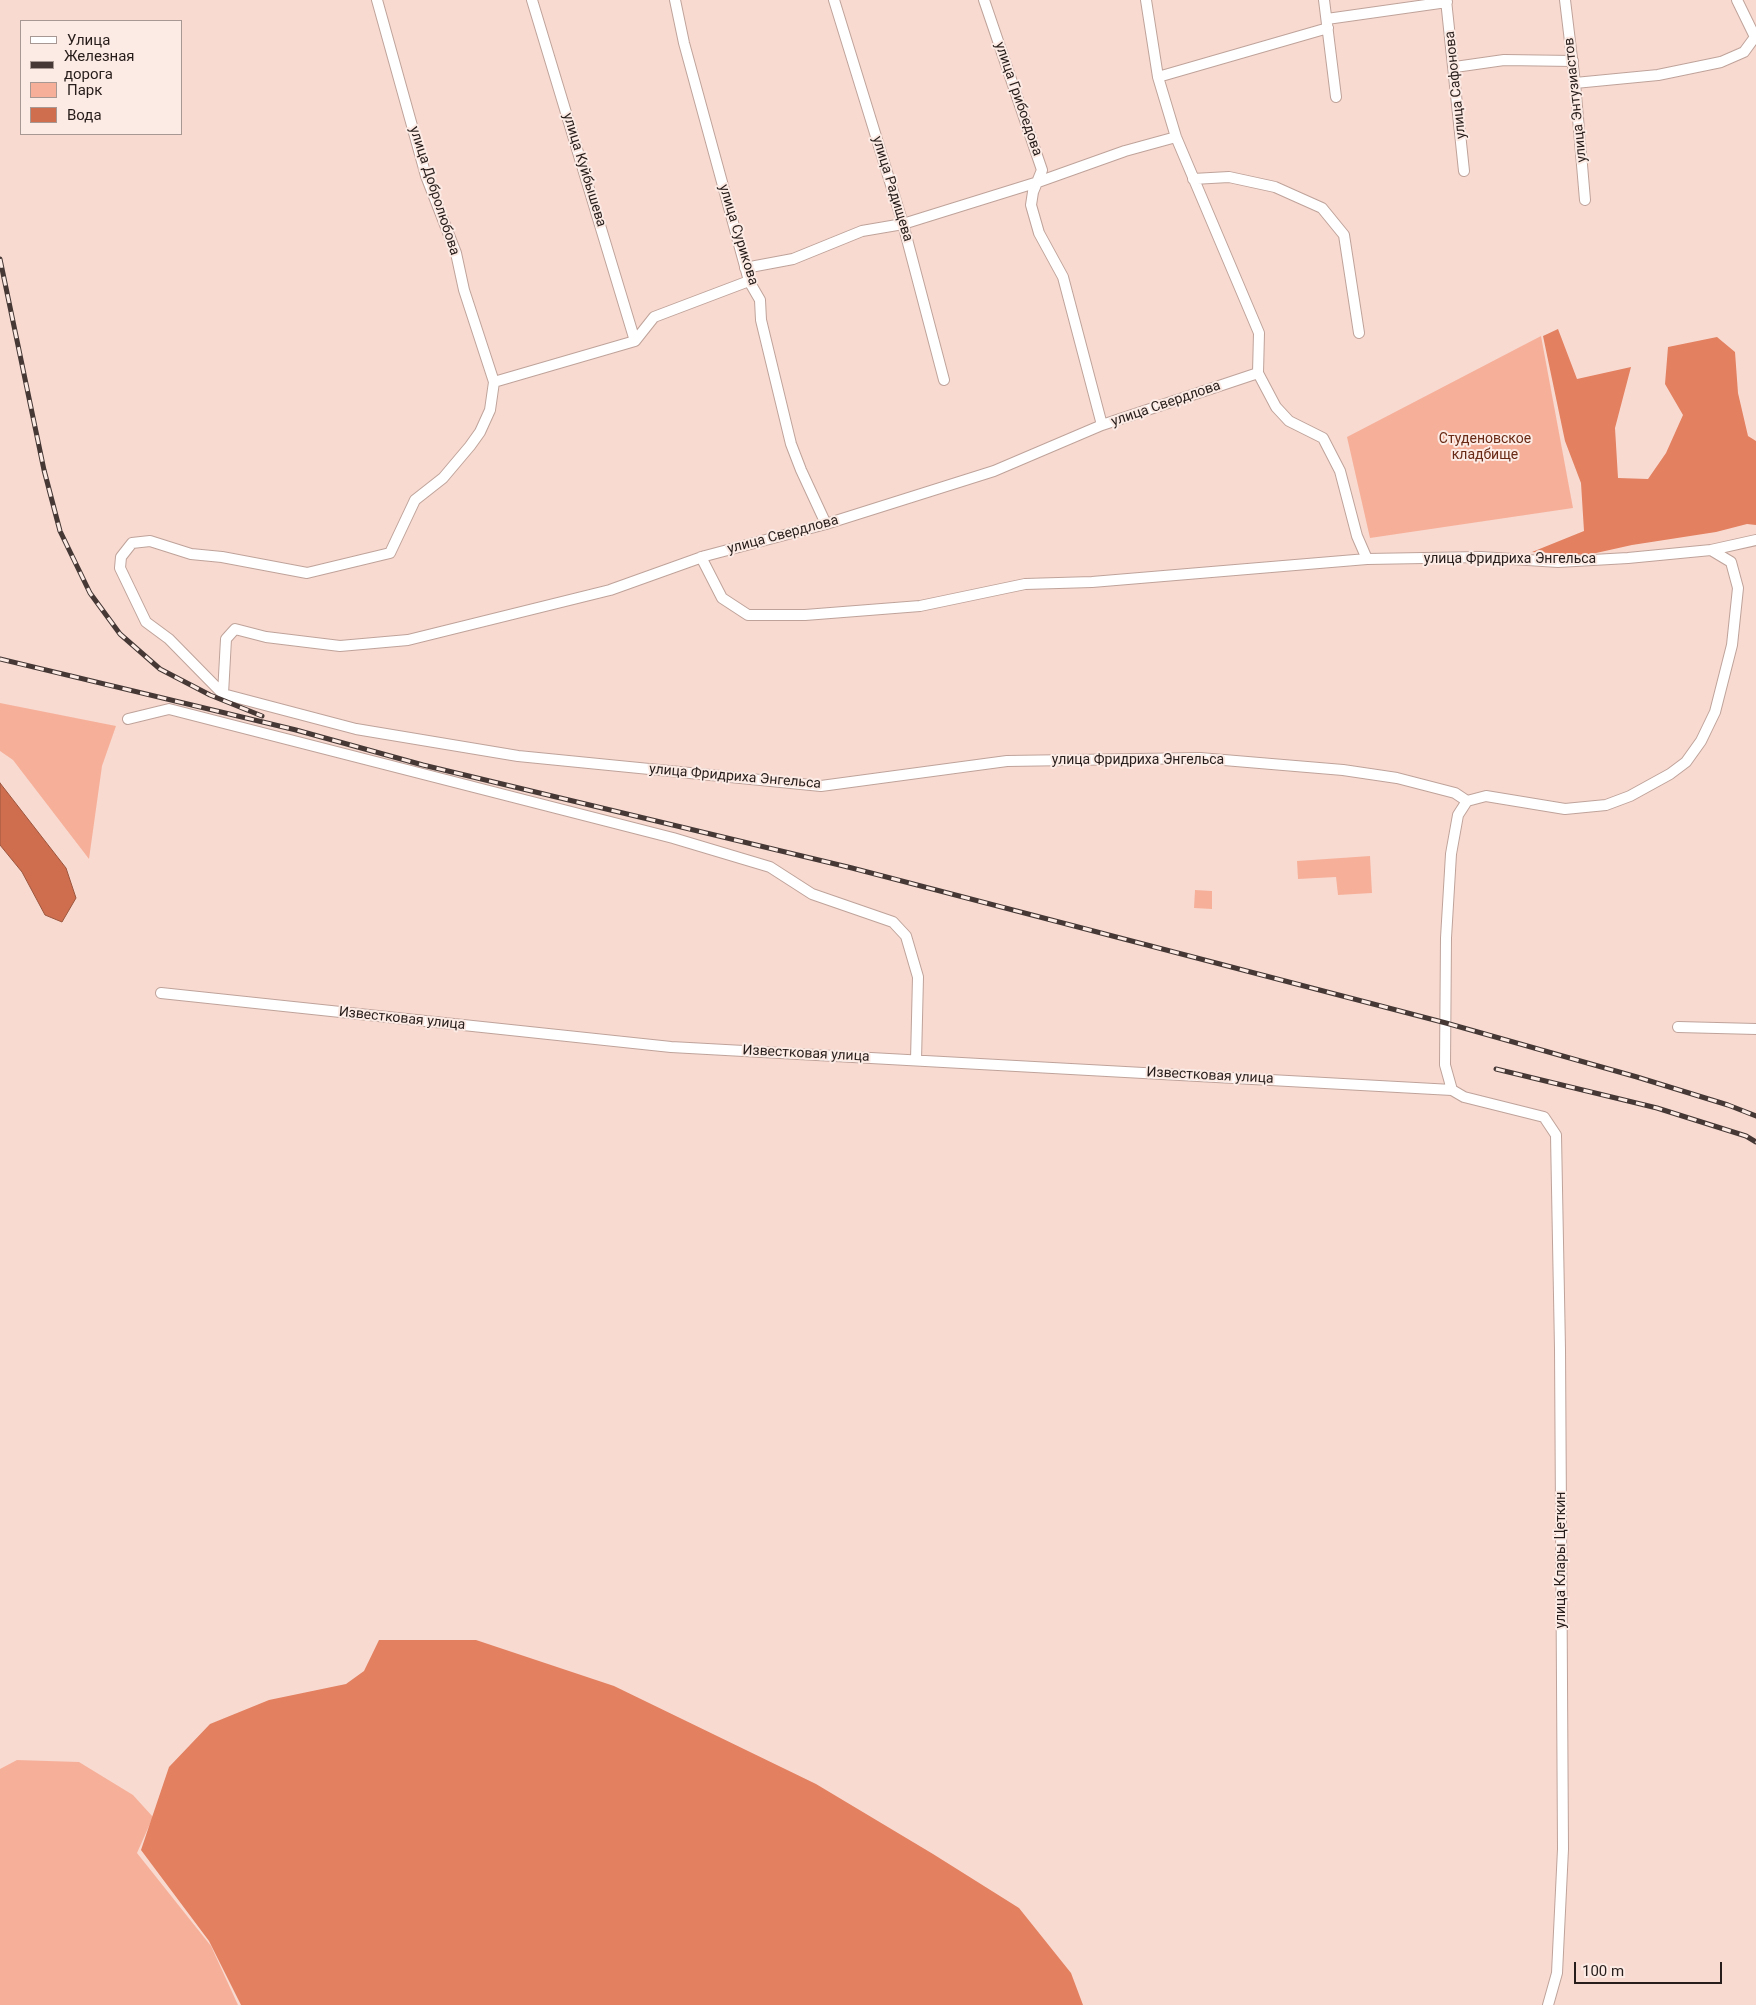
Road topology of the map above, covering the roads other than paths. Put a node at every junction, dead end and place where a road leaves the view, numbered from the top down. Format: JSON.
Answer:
{"nodes":[{"id":1,"x":377,"y":0,"type":"edge"},
{"id":2,"x":532,"y":0,"type":"edge"},
{"id":3,"x":675,"y":0,"type":"edge"},
{"id":4,"x":834,"y":0,"type":"edge"},
{"id":5,"x":984,"y":0,"type":"edge"},
{"id":6,"x":1146,"y":0,"type":"edge"},
{"id":7,"x":1324,"y":0,"type":"edge"},
{"id":8,"x":1565,"y":0,"type":"edge"},
{"id":9,"x":1737,"y":0,"type":"edge"},
{"id":10,"x":1447,"y":1,"type":"edge"},
{"id":11,"x":1327,"y":24,"type":"junction"},
{"id":12,"x":1755,"y":38,"type":"edge"},
{"id":13,"x":1573,"y":61,"type":"junction"},
{"id":14,"x":1455,"y":67,"type":"junction"},
{"id":15,"x":1158,"y":77,"type":"junction"},
{"id":16,"x":1575,"y":82,"type":"junction"},
{"id":17,"x":1336,"y":97,"type":"dead end"},
{"id":18,"x":1176,"y":137,"type":"junction"},
{"id":19,"x":1464,"y":171,"type":"dead end"},
{"id":20,"x":1193,"y":179,"type":"junction"},
{"id":21,"x":1038,"y":182,"type":"junction"},
{"id":22,"x":1585,"y":200,"type":"dead end"},
{"id":23,"x":903,"y":224,"type":"junction"},
{"id":24,"x":745,"y":268,"type":"junction"},
{"id":25,"x":749,"y":281,"type":"junction"},
{"id":26,"x":1359,"y":333,"type":"dead end"},
{"id":27,"x":635,"y":341,"type":"junction"},
{"id":28,"x":1258,"y":373,"type":"junction"},
{"id":29,"x":944,"y":380,"type":"dead end"},
{"id":30,"x":494,"y":382,"type":"junction"},
{"id":31,"x":1102,"y":425,"type":"junction"},
{"id":32,"x":826,"y":524,"type":"junction"},
{"id":33,"x":1756,"y":540,"type":"edge"},
{"id":34,"x":1711,"y":550,"type":"junction"},
{"id":35,"x":701,"y":557,"type":"junction"},
{"id":36,"x":1367,"y":559,"type":"junction"},
{"id":37,"x":223,"y":694,"type":"junction"},
{"id":38,"x":128,"y":719,"type":"dead end"},
{"id":39,"x":1467,"y":801,"type":"junction"},
{"id":40,"x":162,"y":994,"type":"dead end"},
{"id":41,"x":1678,"y":1027,"type":"dead end"},
{"id":42,"x":1756,"y":1028,"type":"edge"},
{"id":43,"x":916,"y":1060,"type":"junction"},
{"id":44,"x":1452,"y":1090,"type":"junction"},
{"id":45,"x":1548,"y":2005,"type":"edge"}],
"edges":[{"from":1,"to":30,"type":"street","name":"улица Добролюбова"},
{"from":2,"to":27,"type":"street","name":"улица Куйбышева"},
{"from":3,"to":24,"type":"street","name":"улица Сурикова"},
{"from":4,"to":23,"type":"street","name":"улица Радищева"},
{"from":5,"to":21,"type":"street","name":"улица Грибоедова"},
{"from":6,"to":15,"type":"street"},
{"from":7,"to":11,"type":"street"},
{"from":8,"to":13,"type":"street","name":"улица Энтузиастов"},
{"from":9,"to":12,"type":"street"},
{"from":10,"to":11,"type":"street"},
{"from":10,"to":14,"type":"street","name":"улица Сафонова"},
{"from":11,"to":15,"type":"street"},
{"from":11,"to":17,"type":"street"},
{"from":12,"to":16,"type":"street"},
{"from":13,"to":14,"type":"street"},
{"from":13,"to":16,"type":"street","name":"улица Энтузиастов"},
{"from":14,"to":19,"type":"street","name":"улица Сафонова"},
{"from":15,"to":18,"type":"street"},
{"from":16,"to":22,"type":"street","name":"улица Энтузиастов"},
{"from":18,"to":20,"type":"street"},
{"from":18,"to":21,"type":"street"},
{"from":20,"to":26,"type":"street"},
{"from":20,"to":28,"type":"street"},
{"from":21,"to":23,"type":"street"},
{"from":21,"to":31,"type":"street","name":"улица Грибоедова"},
{"from":23,"to":24,"type":"street"},
{"from":23,"to":29,"type":"street","name":"улица Радищева"},
{"from":24,"to":25,"type":"street","name":"улица Сурикова"},
{"from":25,"to":27,"type":"street"},
{"from":25,"to":32,"type":"street","name":"улица Сурикова"},
{"from":27,"to":30,"type":"street"},
{"from":28,"to":31,"type":"street","name":"улица Свердлова"},
{"from":28,"to":36,"type":"street"},
{"from":30,"to":37,"type":"street"},
{"from":31,"to":32,"type":"street","name":"улица Свердлова"},
{"from":32,"to":35,"type":"street","name":"улица Свердлова"},
{"from":33,"to":34,"type":"street","name":"улица Фридриха Энгельса"},
{"from":34,"to":36,"type":"street","name":"улица Фридриха Энгельса"},
{"from":34,"to":39,"type":"street"},
{"from":35,"to":36,"type":"street"},
{"from":35,"to":37,"type":"street","name":"улица Свердлова"},
{"from":37,"to":39,"type":"street","name":"улица Фридриха Энгельса"},
{"from":38,"to":43,"type":"street"},
{"from":39,"to":44,"type":"street"},
{"from":40,"to":43,"type":"street","name":"Известковая улица"},
{"from":41,"to":42,"type":"street"},
{"from":43,"to":44,"type":"street","name":"Известковая улица"},
{"from":44,"to":45,"type":"street","name":"улица Клары Цеткин"}]}
